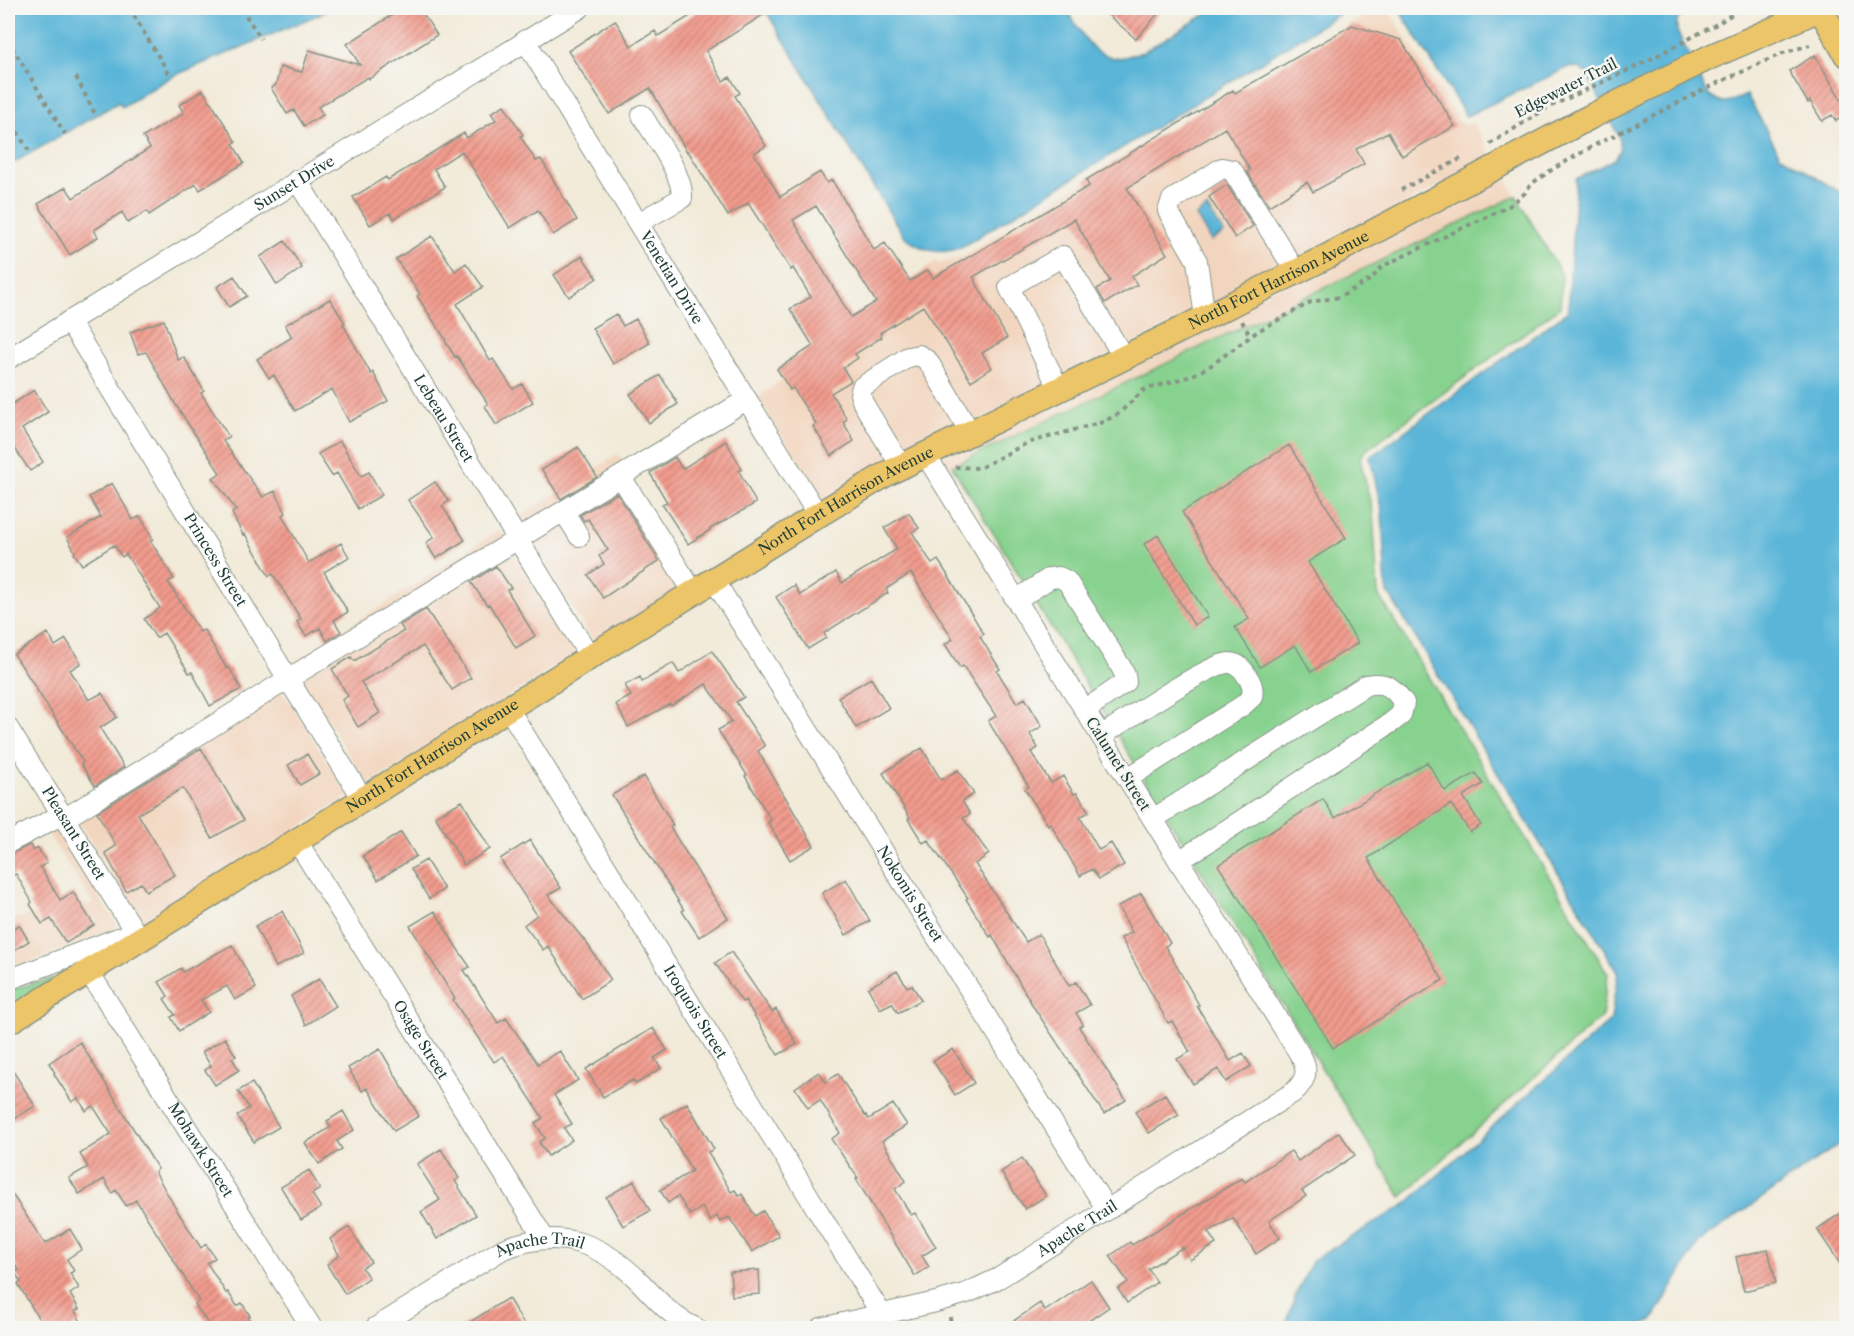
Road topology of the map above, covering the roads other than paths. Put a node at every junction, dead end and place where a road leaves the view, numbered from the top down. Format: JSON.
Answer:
{"nodes":[{"id":1,"x":580,"y":8,"type":"edge"},
{"id":2,"x":1821,"y":8,"type":"edge"},
{"id":3,"x":525,"y":40,"type":"junction"},
{"id":4,"x":1846,"y":54,"type":"edge"},
{"id":5,"x":642,"y":115,"type":"dead end"},
{"id":6,"x":297,"y":180,"type":"junction"},
{"id":7,"x":638,"y":223,"type":"junction"},
{"id":8,"x":1296,"y":272,"type":"junction"},
{"id":9,"x":1205,"y":317,"type":"junction"},
{"id":10,"x":69,"y":321,"type":"junction"},
{"id":11,"x":1124,"y":358,"type":"junction"},
{"id":12,"x":8,"y":359,"type":"edge"},
{"id":13,"x":1059,"y":389,"type":"junction"},
{"id":14,"x":746,"y":400,"type":"junction"},
{"id":15,"x":970,"y":432,"type":"junction"},
{"id":16,"x":931,"y":464,"type":"junction"},
{"id":17,"x":901,"y":466,"type":"junction"},
{"id":18,"x":621,"y":477,"type":"junction"},
{"id":19,"x":564,"y":512,"type":"junction"},
{"id":20,"x":818,"y":515,"type":"junction"},
{"id":21,"x":579,"y":536,"type":"dead end"},
{"id":22,"x":518,"y":540,"type":"junction"},
{"id":23,"x":714,"y":580,"type":"junction"},
{"id":24,"x":693,"y":593,"type":"junction"},
{"id":25,"x":1016,"y":600,"type":"junction"},
{"id":26,"x":590,"y":657,"type":"junction"},
{"id":27,"x":288,"y":680,"type":"junction"},
{"id":28,"x":508,"y":708,"type":"junction"},
{"id":29,"x":1085,"y":710,"type":"junction"},
{"id":30,"x":8,"y":728,"type":"edge"},
{"id":31,"x":1101,"y":736,"type":"junction"},
{"id":32,"x":1128,"y":778,"type":"junction"},
{"id":33,"x":363,"y":799,"type":"junction"},
{"id":34,"x":62,"y":817,"type":"junction"},
{"id":35,"x":1153,"y":819,"type":"junction"},
{"id":36,"x":297,"y":841,"type":"junction"},
{"id":37,"x":8,"y":843,"type":"edge"},
{"id":38,"x":1179,"y":861,"type":"junction"},
{"id":39,"x":140,"y":940,"type":"junction"},
{"id":40,"x":89,"y":972,"type":"junction"},
{"id":41,"x":8,"y":980,"type":"edge"},
{"id":42,"x":8,"y":1023,"type":"edge"},
{"id":43,"x":1306,"y":1076,"type":"joint"},
{"id":44,"x":1107,"y":1210,"type":"junction"},
{"id":45,"x":544,"y":1238,"type":"junction"},
{"id":46,"x":882,"y":1315,"type":"junction"},
{"id":47,"x":312,"y":1329,"type":"edge"},
{"id":48,"x":375,"y":1329,"type":"edge"},
{"id":49,"x":696,"y":1329,"type":"edge"},
{"id":50,"x":821,"y":1329,"type":"edge"}],
"edges":[{"from":1,"to":3,"type":"street","name":"Sunset Drive"},
{"from":2,"to":4,"type":"main road"},
{"from":2,"to":8,"type":"main road","name":"North Fort Harrison Avenue"},
{"from":3,"to":6,"type":"street","name":"Sunset Drive"},
{"from":3,"to":7,"type":"street","name":"Venetian Drive"},
{"from":5,"to":7,"type":"street"},
{"from":6,"to":10,"type":"street","name":"Sunset Drive"},
{"from":6,"to":22,"type":"street","name":"Lebeau Street"},
{"from":7,"to":14,"type":"street","name":"Venetian Drive"},
{"from":8,"to":9,"type":"main road","name":"North Fort Harrison Avenue"},
{"from":8,"to":9,"type":"street"},
{"from":9,"to":11,"type":"main road","name":"North Fort Harrison Avenue"},
{"from":10,"to":12,"type":"street","name":"Sunset Drive"},
{"from":10,"to":27,"type":"street","name":"Princess Street"},
{"from":11,"to":13,"type":"main road","name":"North Fort Harrison Avenue"},
{"from":11,"to":13,"type":"street"},
{"from":13,"to":15,"type":"main road","name":"North Fort Harrison Avenue"},
{"from":14,"to":18,"type":"street"},
{"from":14,"to":20,"type":"street","name":"Venetian Drive"},
{"from":15,"to":16,"type":"main road","name":"North Fort Harrison Avenue"},
{"from":15,"to":17,"type":"street"},
{"from":16,"to":17,"type":"main road","name":"North Fort Harrison Avenue"},
{"from":16,"to":25,"type":"street","name":"Calumet Street"},
{"from":17,"to":20,"type":"main road","name":"North Fort Harrison Avenue"},
{"from":18,"to":19,"type":"street"},
{"from":18,"to":24,"type":"street"},
{"from":19,"to":21,"type":"street"},
{"from":19,"to":22,"type":"street"},
{"from":20,"to":23,"type":"main road","name":"North Fort Harrison Avenue"},
{"from":22,"to":26,"type":"street","name":"Lebeau Street"},
{"from":22,"to":27,"type":"street"},
{"from":23,"to":24,"type":"main road","name":"North Fort Harrison Avenue"},
{"from":23,"to":44,"type":"street","name":"Nokomis Street"},
{"from":24,"to":26,"type":"main road","name":"North Fort Harrison Avenue"},
{"from":25,"to":29,"type":"street","name":"Calumet Street"},
{"from":25,"to":29,"type":"street"},
{"from":26,"to":28,"type":"main road","name":"North Fort Harrison Avenue"},
{"from":27,"to":33,"type":"street","name":"Princess Street"},
{"from":27,"to":34,"type":"street"},
{"from":28,"to":33,"type":"main road","name":"North Fort Harrison Avenue"},
{"from":28,"to":46,"type":"street","name":"Iroquois Street"},
{"from":29,"to":31,"type":"street","name":"Calumet Street"},
{"from":30,"to":34,"type":"street","name":"Pleasant Street"},
{"from":31,"to":32,"type":"street","name":"Calumet Street"},
{"from":31,"to":32,"type":"street"},
{"from":32,"to":35,"type":"street","name":"Calumet Street"},
{"from":33,"to":36,"type":"main road","name":"North Fort Harrison Avenue"},
{"from":34,"to":37,"type":"street"},
{"from":34,"to":39,"type":"street","name":"Pleasant Street"},
{"from":35,"to":38,"type":"street","name":"Calumet Street"},
{"from":35,"to":38,"type":"street"},
{"from":36,"to":39,"type":"main road","name":"North Fort Harrison Avenue"},
{"from":36,"to":45,"type":"street","name":"Osage Street"},
{"from":38,"to":43,"type":"street","name":"Calumet Street"},
{"from":39,"to":40,"type":"main road","name":"North Fort Harrison Avenue"},
{"from":39,"to":41,"type":"street"},
{"from":40,"to":42,"type":"main road","name":"North Fort Harrison Avenue"},
{"from":40,"to":47,"type":"street","name":"Mohawk Street"},
{"from":43,"to":44,"type":"street","name":"Apache Trail"},
{"from":44,"to":46,"type":"street","name":"Apache Trail"},
{"from":45,"to":48,"type":"street","name":"Apache Trail"},
{"from":45,"to":49,"type":"street","name":"Apache Trail"},
{"from":46,"to":50,"type":"street","name":"Apache Trail"}]}
